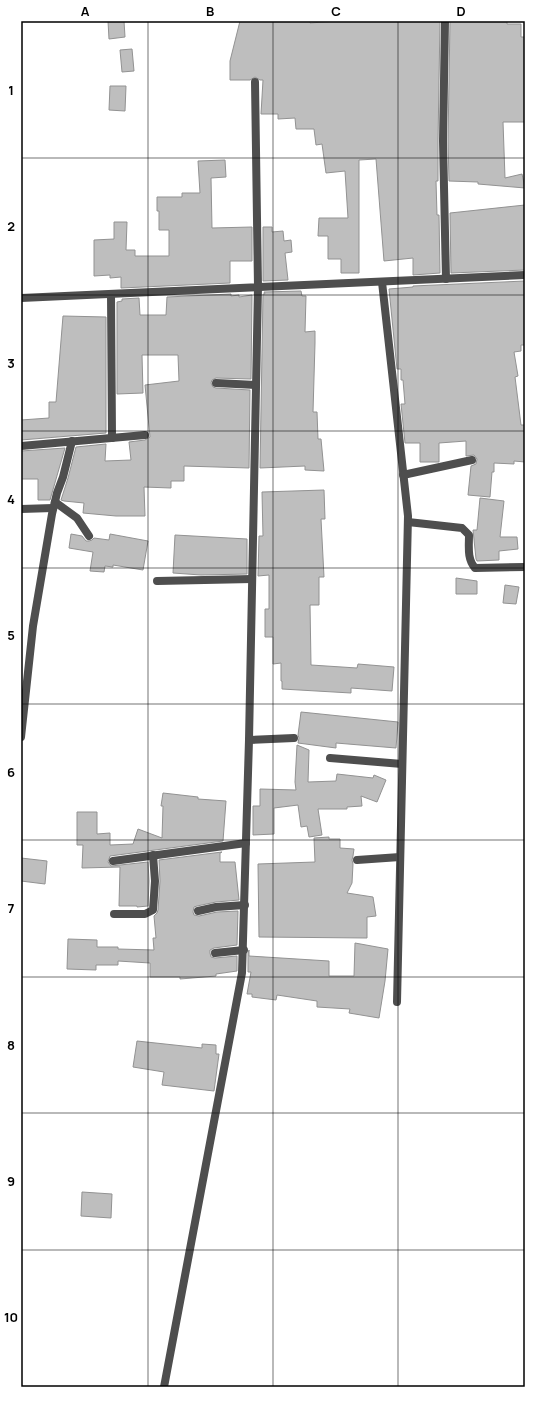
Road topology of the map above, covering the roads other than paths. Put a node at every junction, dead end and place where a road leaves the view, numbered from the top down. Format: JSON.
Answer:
{"nodes":[{"id":1,"x":445,"y":21,"type":"edge"},
{"id":2,"x":255,"y":82,"type":"dead end"},
{"id":3,"x":525,"y":275,"type":"edge"},
{"id":4,"x":446,"y":279,"type":"junction"},
{"id":5,"x":382,"y":282,"type":"junction"},
{"id":6,"x":258,"y":287,"type":"junction"},
{"id":7,"x":111,"y":294,"type":"junction"},
{"id":8,"x":21,"y":298,"type":"edge"},
{"id":9,"x":216,"y":383,"type":"dead end"},
{"id":10,"x":256,"y":385,"type":"junction"},
{"id":11,"x":145,"y":435,"type":"dead end"},
{"id":12,"x":112,"y":438,"type":"junction"},
{"id":13,"x":72,"y":441,"type":"junction"},
{"id":14,"x":21,"y":446,"type":"edge"},
{"id":15,"x":472,"y":460,"type":"dead end"},
{"id":16,"x":403,"y":475,"type":"junction"},
{"id":17,"x":54,"y":505,"type":"junction"},
{"id":18,"x":21,"y":509,"type":"edge"},
{"id":19,"x":408,"y":522,"type":"junction"},
{"id":20,"x":89,"y":536,"type":"dead end"},
{"id":21,"x":525,"y":567,"type":"edge"},
{"id":22,"x":252,"y":579,"type":"junction"},
{"id":23,"x":157,"y":581,"type":"dead end"},
{"id":24,"x":21,"y":734,"type":"edge"},
{"id":25,"x":21,"y":738,"type":"edge"},
{"id":26,"x":294,"y":738,"type":"dead end"},
{"id":27,"x":249,"y":740,"type":"junction"},
{"id":28,"x":330,"y":758,"type":"dead end"},
{"id":29,"x":402,"y":764,"type":"junction"},
{"id":30,"x":246,"y":843,"type":"junction"},
{"id":31,"x":153,"y":855,"type":"junction"},
{"id":32,"x":400,"y":857,"type":"junction"},
{"id":33,"x":357,"y":860,"type":"dead end"},
{"id":34,"x":113,"y":861,"type":"dead end"},
{"id":35,"x":245,"y":905,"type":"junction"},
{"id":36,"x":198,"y":911,"type":"dead end"},
{"id":37,"x":114,"y":914,"type":"dead end"},
{"id":38,"x":244,"y":950,"type":"junction"},
{"id":39,"x":215,"y":953,"type":"dead end"},
{"id":40,"x":397,"y":1002,"type":"dead end"},
{"id":41,"x":164,"y":1387,"type":"edge"}],
"edges":[{"from":1,"to":4,"type":"street"},
{"from":2,"to":6,"type":"street"},
{"from":3,"to":4,"type":"street"},
{"from":4,"to":5,"type":"street"},
{"from":5,"to":6,"type":"street"},
{"from":5,"to":16,"type":"street"},
{"from":6,"to":7,"type":"street"},
{"from":6,"to":10,"type":"street"},
{"from":7,"to":8,"type":"street"},
{"from":7,"to":12,"type":"street"},
{"from":9,"to":10,"type":"street"},
{"from":10,"to":22,"type":"street"},
{"from":11,"to":12,"type":"street"},
{"from":12,"to":13,"type":"street"},
{"from":13,"to":14,"type":"street"},
{"from":13,"to":17,"type":"street"},
{"from":15,"to":16,"type":"street"},
{"from":16,"to":19,"type":"street"},
{"from":17,"to":18,"type":"street"},
{"from":17,"to":20,"type":"street"},
{"from":17,"to":24,"type":"street"},
{"from":19,"to":21,"type":"street"},
{"from":19,"to":29,"type":"street"},
{"from":22,"to":23,"type":"street"},
{"from":22,"to":27,"type":"street"},
{"from":24,"to":25,"type":"street"},
{"from":26,"to":27,"type":"street"},
{"from":27,"to":30,"type":"street"},
{"from":28,"to":29,"type":"street"},
{"from":29,"to":32,"type":"street"},
{"from":30,"to":31,"type":"street"},
{"from":30,"to":35,"type":"street"},
{"from":31,"to":34,"type":"street"},
{"from":31,"to":37,"type":"street"},
{"from":32,"to":33,"type":"street"},
{"from":32,"to":40,"type":"street"},
{"from":35,"to":36,"type":"street"},
{"from":35,"to":38,"type":"street"},
{"from":38,"to":39,"type":"street"},
{"from":38,"to":41,"type":"street"}]}
